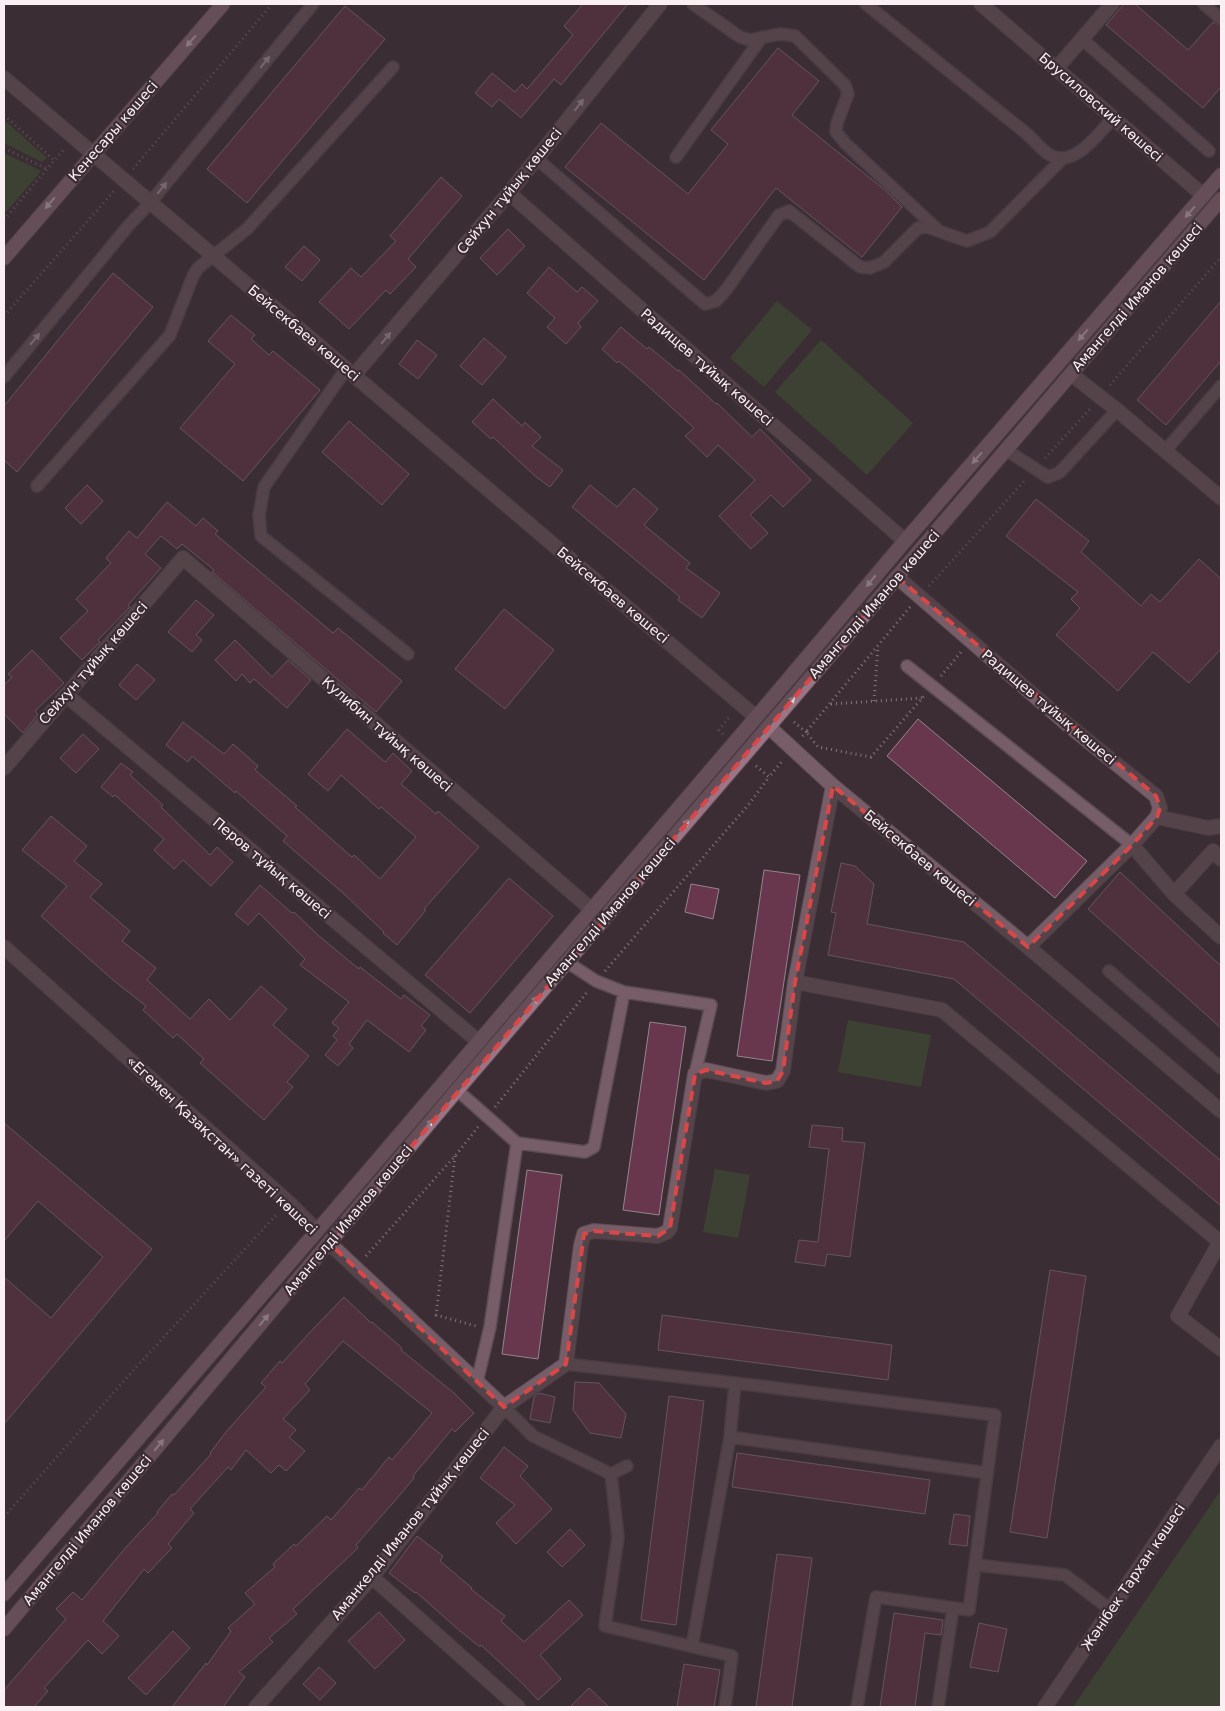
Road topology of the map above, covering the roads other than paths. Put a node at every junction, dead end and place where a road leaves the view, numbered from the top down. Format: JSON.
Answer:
{"nodes":[{"id":1,"x":223,"y":4,"type":"edge"},
{"id":2,"x":312,"y":4,"type":"edge"},
{"id":3,"x":660,"y":4,"type":"edge"},
{"id":4,"x":692,"y":4,"type":"edge"},
{"id":5,"x":866,"y":4,"type":"edge"},
{"id":6,"x":981,"y":4,"type":"edge"},
{"id":7,"x":1112,"y":4,"type":"edge"},
{"id":8,"x":1204,"y":4,"type":"edge"},
{"id":9,"x":1221,"y":19,"type":"edge"},
{"id":10,"x":762,"y":37,"type":"junction"},
{"id":11,"x":1082,"y":39,"type":"junction"},
{"id":12,"x":393,"y":67,"type":"dead end"},
{"id":13,"x":1056,"y":69,"type":"junction"},
{"id":14,"x":4,"y":78,"type":"edge"},
{"id":15,"x":1113,"y":118,"type":"junction"},
{"id":16,"x":1208,"y":152,"type":"dead end"},
{"id":17,"x":93,"y":154,"type":"junction"},
{"id":18,"x":676,"y":157,"type":"dead end"},
{"id":19,"x":537,"y":158,"type":"junction"},
{"id":20,"x":1062,"y":159,"type":"junction"},
{"id":21,"x":1221,"y":175,"type":"edge"},
{"id":22,"x":509,"y":193,"type":"junction"},
{"id":23,"x":1204,"y":196,"type":"junction"},
{"id":24,"x":150,"y":203,"type":"junction"},
{"id":25,"x":1219,"y":205,"type":"edge"},
{"id":26,"x":942,"y":233,"type":"junction"},
{"id":27,"x":212,"y":256,"type":"junction"},
{"id":28,"x":4,"y":258,"type":"edge"},
{"id":29,"x":350,"y":372,"type":"junction"},
{"id":30,"x":1071,"y":374,"type":"junction"},
{"id":31,"x":4,"y":377,"type":"edge"},
{"id":32,"x":1221,"y":386,"type":"edge"},
{"id":33,"x":1117,"y":410,"type":"junction"},
{"id":34,"x":1006,"y":450,"type":"junction"},
{"id":35,"x":1164,"y":451,"type":"junction"},
{"id":36,"x":37,"y":486,"type":"dead end"},
{"id":37,"x":1221,"y":498,"type":"edge"},
{"id":38,"x":904,"y":541,"type":"junction"},
{"id":39,"x":183,"y":558,"type":"joint"},
{"id":40,"x":897,"y":577,"type":"junction"},
{"id":41,"x":408,"y":654,"type":"dead end"},
{"id":42,"x":908,"y":666,"type":"dead end"},
{"id":43,"x":66,"y":695,"type":"junction"},
{"id":44,"x":756,"y":717,"type":"junction"},
{"id":45,"x":769,"y":727,"type":"junction"},
{"id":46,"x":4,"y":768,"type":"edge"},
{"id":47,"x":832,"y":786,"type":"junction"},
{"id":48,"x":1158,"y":817,"type":"junction"},
{"id":49,"x":1221,"y":826,"type":"edge"},
{"id":50,"x":1132,"y":844,"type":"junction"},
{"id":51,"x":1221,"y":859,"type":"edge"},
{"id":52,"x":1174,"y":894,"type":"junction"},
{"id":53,"x":591,"y":909,"type":"junction"},
{"id":54,"x":1221,"y":937,"type":"edge"},
{"id":55,"x":4,"y":947,"type":"edge"},
{"id":56,"x":1028,"y":947,"type":"junction"},
{"id":57,"x":567,"y":962,"type":"junction"},
{"id":58,"x":1109,"y":971,"type":"dead end"},
{"id":59,"x":795,"y":982,"type":"junction"},
{"id":60,"x":624,"y":992,"type":"junction"},
{"id":61,"x":478,"y":1041,"type":"junction"},
{"id":62,"x":1221,"y":1068,"type":"edge"},
{"id":63,"x":695,"y":1074,"type":"junction"},
{"id":64,"x":457,"y":1090,"type":"junction"},
{"id":65,"x":1221,"y":1111,"type":"edge"},
{"id":66,"x":517,"y":1143,"type":"junction"},
{"id":67,"x":317,"y":1231,"type":"junction"},
{"id":68,"x":328,"y":1243,"type":"junction"},
{"id":69,"x":1221,"y":1349,"type":"edge"},
{"id":70,"x":566,"y":1364,"type":"junction"},
{"id":71,"x":477,"y":1382,"type":"junction"},
{"id":72,"x":735,"y":1382,"type":"junction"},
{"id":73,"x":504,"y":1407,"type":"junction"},
{"id":74,"x":730,"y":1437,"type":"junction"},
{"id":75,"x":1221,"y":1446,"type":"edge"},
{"id":76,"x":627,"y":1466,"type":"dead end"},
{"id":77,"x":987,"y":1473,"type":"junction"},
{"id":78,"x":611,"y":1474,"type":"junction"},
{"id":79,"x":976,"y":1565,"type":"junction"},
{"id":80,"x":372,"y":1577,"type":"junction"},
{"id":81,"x":6,"y":1586,"type":"edge"},
{"id":82,"x":953,"y":1608,"type":"junction"},
{"id":83,"x":1111,"y":1610,"type":"junction"},
{"id":84,"x":4,"y":1629,"type":"edge"},
{"id":85,"x":692,"y":1646,"type":"junction"},
{"id":86,"x":256,"y":1707,"type":"edge"},
{"id":87,"x":518,"y":1707,"type":"edge"},
{"id":88,"x":725,"y":1707,"type":"edge"},
{"id":89,"x":858,"y":1707,"type":"edge"},
{"id":90,"x":938,"y":1707,"type":"edge"},
{"id":91,"x":1045,"y":1707,"type":"edge"}],
"edges":[{"from":1,"to":17,"type":"main road","name":"Кенесары көшесі","one_way":true},
{"from":24,"to":2,"type":"lane","one_way":true},
{"from":19,"to":3,"type":"street","name":"Сейхун тұйық көшесі","one_way":true},
{"from":4,"to":10,"type":"lane"},
{"from":5,"to":20,"type":"lane"},
{"from":6,"to":13,"type":"street","name":"Брусиловский көшесі"},
{"from":7,"to":11,"type":"street"},
{"from":8,"to":9,"type":"lane"},
{"from":10,"to":18,"type":"lane"},
{"from":10,"to":26,"type":"lane"},
{"from":11,"to":13,"type":"street"},
{"from":11,"to":16,"type":"lane"},
{"from":12,"to":27,"type":"lane"},
{"from":13,"to":15,"type":"street","name":"Брусиловский көшесі"},
{"from":14,"to":17,"type":"street","name":"Бейсекбаев көшесі"},
{"from":15,"to":20,"type":"lane"},
{"from":15,"to":23,"type":"street","name":"Брусиловский көшесі"},
{"from":17,"to":24,"type":"street","name":"Бейсекбаев көшесі"},
{"from":17,"to":28,"type":"main road","name":"Кенесары көшесі","one_way":true},
{"from":19,"to":22,"type":"street","name":"Сейхун тұйық көшесі"},
{"from":19,"to":26,"type":"lane"},
{"from":20,"to":26,"type":"lane"},
{"from":21,"to":23,"type":"main road","name":"Амангелді Иманов көшесі"},
{"from":29,"to":22,"type":"street","name":"Сейхун тұйық көшесі","one_way":true},
{"from":22,"to":38,"type":"street","name":"Радищев тұйық көшесі"},
{"from":23,"to":25,"type":"main road","name":"Брусиловский көшесі"},
{"from":23,"to":38,"type":"main road","name":"Амангелді Иманов көшесі","one_way":true},
{"from":24,"to":27,"type":"street","name":"Бейсекбаев көшесі"},
{"from":31,"to":24,"type":"lane","one_way":true},
{"from":25,"to":30,"type":"main road","name":"Амангелді Иманов көшесі"},
{"from":27,"to":29,"type":"street","name":"Бейсекбаев көшесі"},
{"from":27,"to":36,"type":"lane"},
{"from":29,"to":41,"type":"lane"},
{"from":29,"to":44,"type":"street","name":"Бейсекбаев көшесі"},
{"from":30,"to":33,"type":"street"},
{"from":30,"to":34,"type":"main road","name":"Амангелді Иманов көшесі"},
{"from":32,"to":35,"type":"lane"},
{"from":33,"to":34,"type":"lane"},
{"from":33,"to":35,"type":"street"},
{"from":34,"to":40,"type":"main road","name":"Амангелді Иманов көшесі"},
{"from":35,"to":37,"type":"street"},
{"from":38,"to":44,"type":"main road","name":"Амангелді Иманов көшесі","one_way":true},
{"from":39,"to":43,"type":"street","name":"Сейхун тұйық көшесі"},
{"from":39,"to":53,"type":"street","name":"Кулибин тұйық көшесі"},
{"from":45,"to":40,"type":"main road","name":"Амангелді Иманов көшесі","one_way":true},
{"from":40,"to":48,"type":"street","name":"Радищев тұйық көшесі"},
{"from":42,"to":50,"type":"lane"},
{"from":43,"to":46,"type":"street","name":"Сейхун тұйық көшесі"},
{"from":43,"to":61,"type":"street","name":"Перов тұйық көшесі"},
{"from":44,"to":45,"type":"main road","name":"Бейсекбаев көшесі"},
{"from":44,"to":53,"type":"main road","name":"Амангелді Иманов көшесі"},
{"from":45,"to":47,"type":"street","name":"Бейсекбаев көшесі"},
{"from":57,"to":45,"type":"main road","name":"Амангелді Иманов көшесі","one_way":true},
{"from":47,"to":56,"type":"street","name":"Бейсекбаев көшесі"},
{"from":47,"to":59,"type":"street"},
{"from":48,"to":49,"type":"street"},
{"from":48,"to":50,"type":"street"},
{"from":50,"to":52,"type":"street"},
{"from":50,"to":56,"type":"street"},
{"from":51,"to":52,"type":"street"},
{"from":52,"to":54,"type":"street"},
{"from":53,"to":61,"type":"main road","name":"Амангелді Иманов көшесі"},
{"from":55,"to":67,"type":"street","name":"«Егемен Қазақстан» газеті көшесі"},
{"from":56,"to":65,"type":"street","name":"Бейсекбаев көшесі"},
{"from":57,"to":60,"type":"lane"},
{"from":64,"to":57,"type":"main road","name":"Амангелді Иманов көшесі","one_way":true},
{"from":58,"to":62,"type":"lane"},
{"from":59,"to":63,"type":"street"},
{"from":59,"to":69,"type":"street"},
{"from":60,"to":63,"type":"lane"},
{"from":60,"to":66,"type":"lane"},
{"from":61,"to":67,"type":"main road","name":"Амангелді Иманов көшесі"},
{"from":63,"to":70,"type":"street"},
{"from":64,"to":66,"type":"lane"},
{"from":68,"to":64,"type":"main road","name":"Амангелді Иманов көшесі","one_way":true},
{"from":66,"to":71,"type":"lane"},
{"from":67,"to":68,"type":"main road","name":"«Егемен Қазақстан» газеті көшесі"},
{"from":67,"to":81,"type":"main road","name":"Амангелді Иманов көшесі"},
{"from":68,"to":71,"type":"street","name":"«Егемен Қазақстан» газеті көшесі"},
{"from":84,"to":68,"type":"main road","name":"Амангелді Иманов көшесі","one_way":true},
{"from":70,"to":72,"type":"lane"},
{"from":70,"to":73,"type":"street","name":"Аманкелді Иманов тұйық көшесі"},
{"from":71,"to":73,"type":"street","name":"«Егемен Қазақстан» газеті көшесі"},
{"from":72,"to":74,"type":"lane"},
{"from":72,"to":77,"type":"lane"},
{"from":73,"to":78,"type":"lane"},
{"from":73,"to":80,"type":"street","name":"Аманкелді Иманов тұйық көшесі"},
{"from":74,"to":77,"type":"lane"},
{"from":74,"to":85,"type":"lane"},
{"from":75,"to":83,"type":"street","name":"Жәнібек Тархан көшесі"},
{"from":76,"to":78,"type":"lane"},
{"from":77,"to":79,"type":"lane"},
{"from":78,"to":85,"type":"lane"},
{"from":79,"to":82,"type":"lane"},
{"from":79,"to":83,"type":"lane"},
{"from":80,"to":86,"type":"street","name":"Аманкелді Иманов тұйық көшесі"},
{"from":80,"to":87,"type":"street"},
{"from":82,"to":89,"type":"lane"},
{"from":82,"to":90,"type":"lane"},
{"from":83,"to":91,"type":"street","name":"Жәнібек Тархан көшесі"},
{"from":85,"to":88,"type":"lane"}]}
